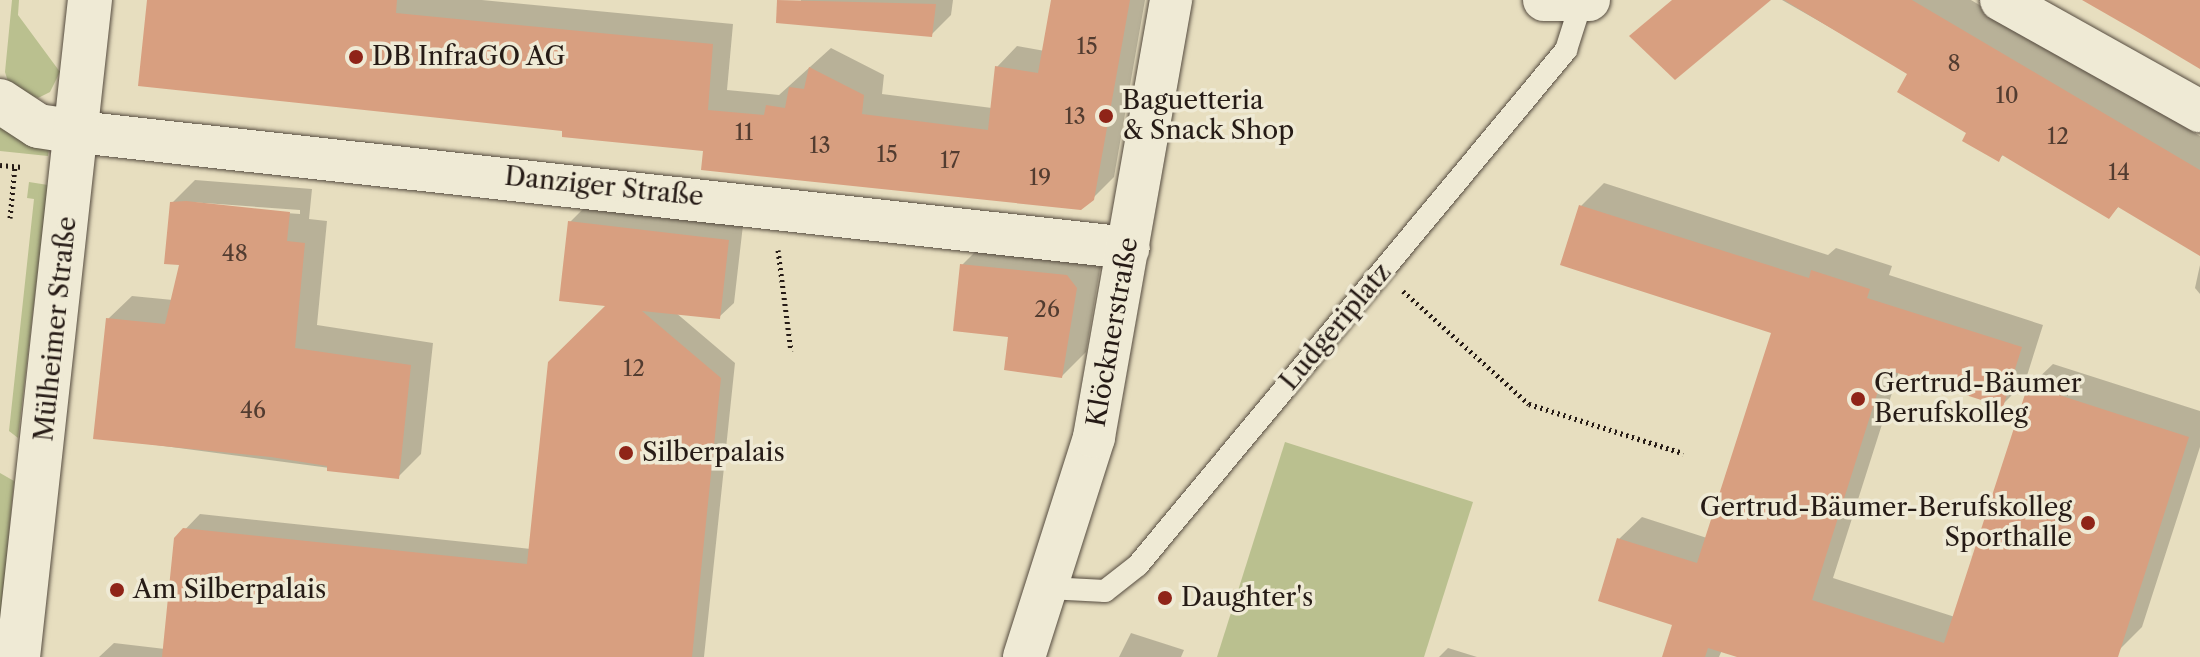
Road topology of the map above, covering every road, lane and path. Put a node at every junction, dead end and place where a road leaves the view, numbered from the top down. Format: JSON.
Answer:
{"nodes":[{"id":1,"x":90,"y":0,"type":"edge"},
{"id":2,"x":1171,"y":0,"type":"edge"},
{"id":3,"x":2001,"y":0,"type":"edge"},
{"id":4,"x":1571,"y":1,"type":"edge"},
{"id":5,"x":0,"y":101,"type":"edge"},
{"id":6,"x":2200,"y":111,"type":"edge"},
{"id":7,"x":78,"y":132,"type":"junction"},
{"id":8,"x":15,"y":166,"type":"dead end"},
{"id":9,"x":10,"y":218,"type":"dead end"},
{"id":10,"x":777,"y":241,"type":"dead end"},
{"id":11,"x":1129,"y":248,"type":"junction"},
{"id":12,"x":1382,"y":272,"type":"junction"},
{"id":13,"x":791,"y":351,"type":"dead end"},
{"id":14,"x":1683,"y":453,"type":"dead end"},
{"id":15,"x":1048,"y":588,"type":"junction"},
{"id":16,"x":18,"y":657,"type":"edge"},
{"id":17,"x":1024,"y":657,"type":"edge"}],
"edges":[{"from":1,"to":7,"type":"main road","name":"Mülheimer Straße"},
{"from":2,"to":11,"type":"street","name":"Klöcknerstraße"},
{"from":3,"to":6,"type":"street"},
{"from":4,"to":12,"type":"lane","name":"Ludgeriplatz"},
{"from":5,"to":7,"type":"main road"},
{"from":7,"to":11,"type":"street","name":"Danziger Straße"},
{"from":7,"to":16,"type":"main road","name":"Mülheimer Straße"},
{"from":8,"to":9,"type":"path"},
{"from":10,"to":13,"type":"path"},
{"from":11,"to":15,"type":"street","name":"Klöcknerstraße"},
{"from":12,"to":14,"type":"path"},
{"from":12,"to":15,"type":"lane","name":"Ludgeriplatz"},
{"from":15,"to":17,"type":"street","name":"Klöcknerstraße"}]}
